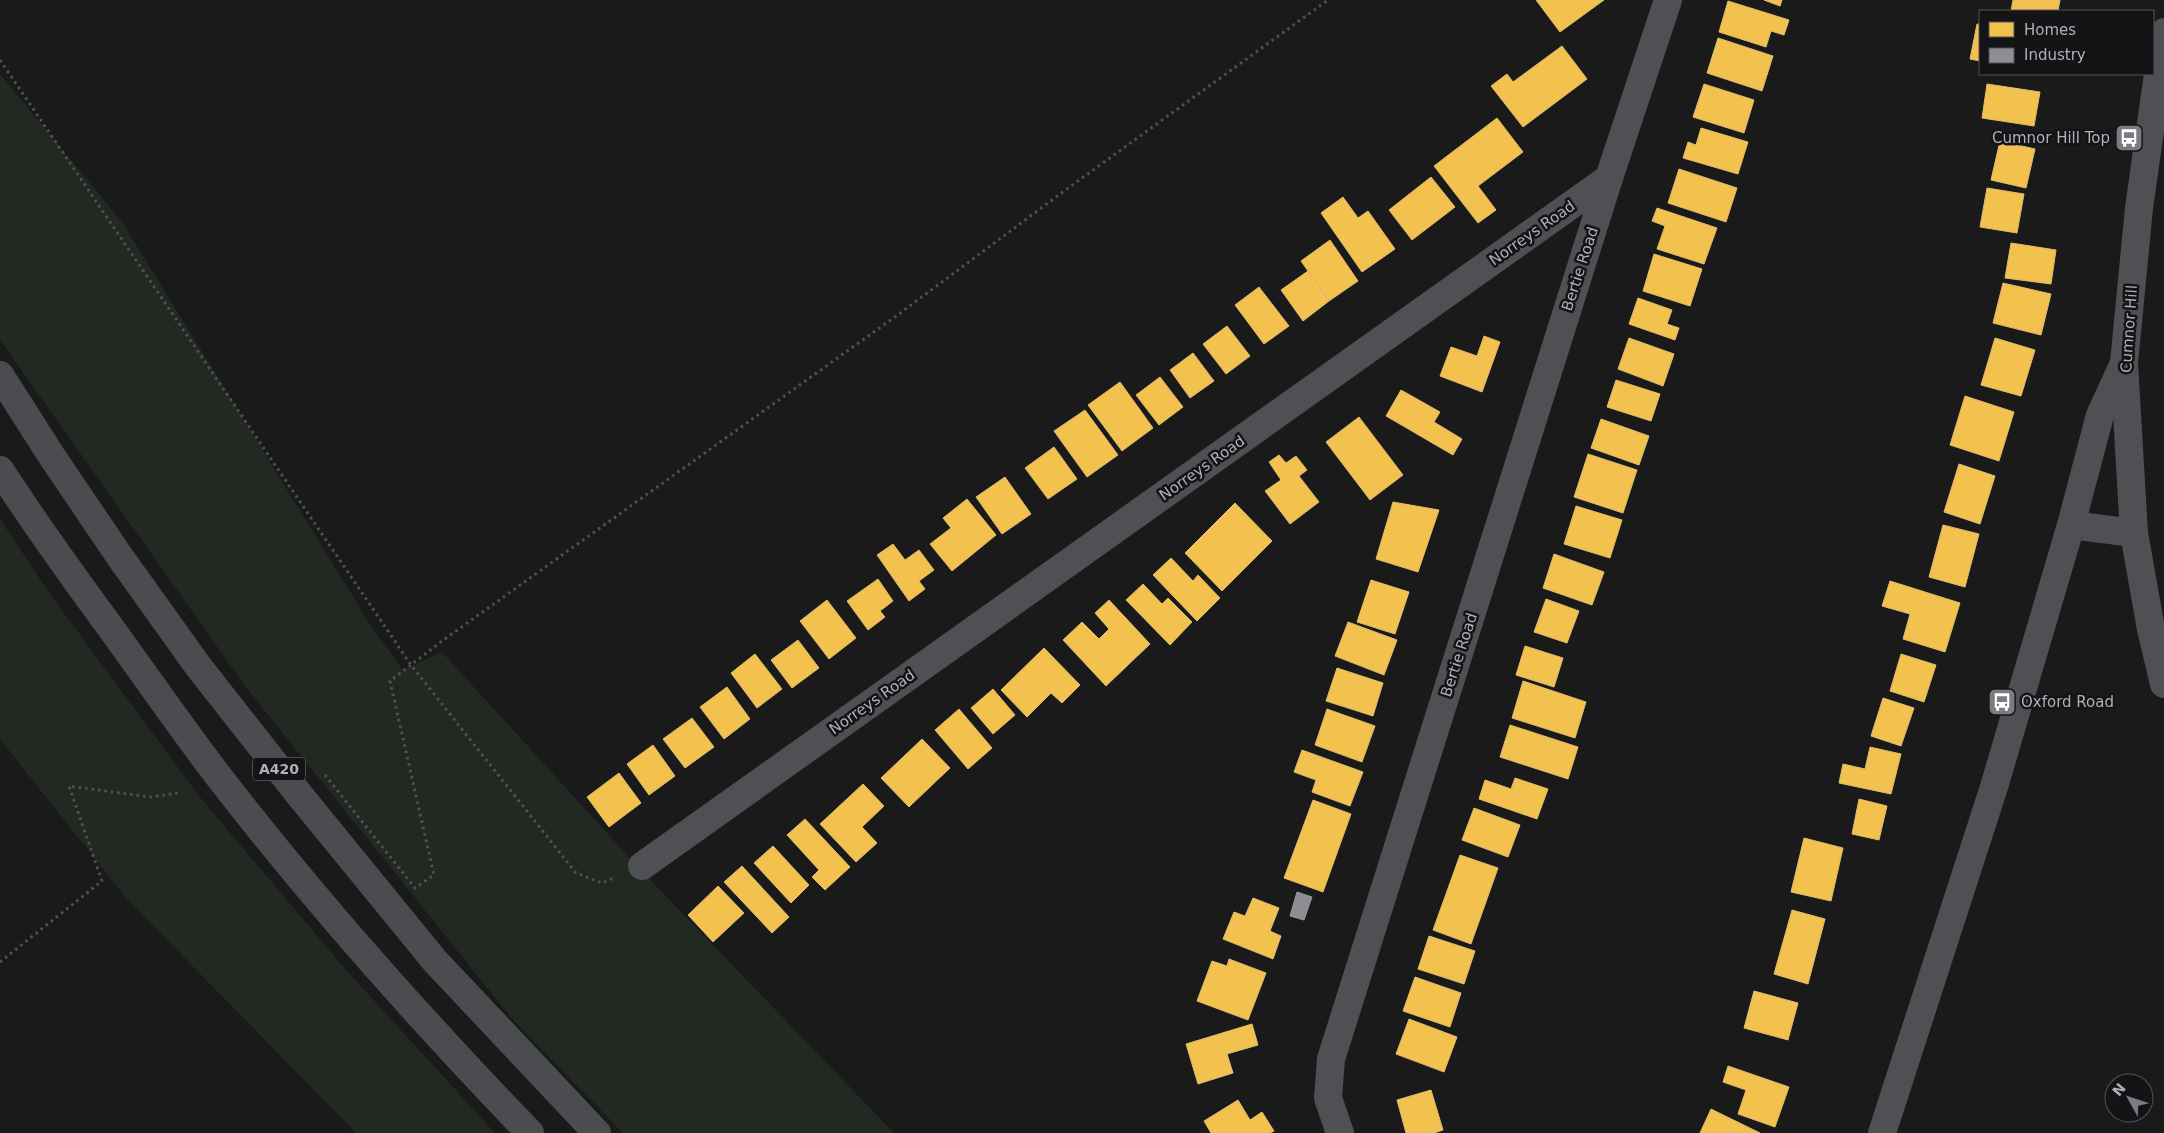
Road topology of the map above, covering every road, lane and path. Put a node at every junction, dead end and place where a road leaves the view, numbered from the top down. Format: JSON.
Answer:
{"nodes":[{"id":1,"x":1328,"y":0,"type":"edge"},
{"id":2,"x":1668,"y":0,"type":"edge"},
{"id":3,"x":2164,"y":32,"type":"edge"},
{"id":4,"x":0,"y":60,"type":"edge"},
{"id":5,"x":1609,"y":178,"type":"junction"},
{"id":6,"x":2124,"y":363,"type":"junction"},
{"id":7,"x":0,"y":375,"type":"edge"},
{"id":8,"x":0,"y":470,"type":"edge"},
{"id":9,"x":2071,"y":525,"type":"junction"},
{"id":10,"x":2134,"y":533,"type":"junction"},
{"id":11,"x":411,"y":665,"type":"junction"},
{"id":12,"x":2164,"y":684,"type":"edge"},
{"id":13,"x":325,"y":775,"type":"dead end"},
{"id":14,"x":178,"y":793,"type":"dead end"},
{"id":15,"x":642,"y":866,"type":"joint"},
{"id":16,"x":0,"y":962,"type":"edge"},
{"id":17,"x":530,"y":1133,"type":"edge"},
{"id":18,"x":597,"y":1133,"type":"edge"},
{"id":19,"x":1340,"y":1133,"type":"edge"},
{"id":20,"x":1882,"y":1133,"type":"edge"}],
"edges":[{"from":1,"to":11,"type":"path"},
{"from":2,"to":5,"type":"street"},
{"from":3,"to":6,"type":"street","name":"Cumnor Hill"},
{"from":4,"to":11,"type":"path"},
{"from":5,"to":15,"type":"street","name":"Norreys Road"},
{"from":5,"to":19,"type":"street","name":"Bertie Road"},
{"from":6,"to":9,"type":"street"},
{"from":6,"to":10,"type":"street","name":"Cumnor Hill"},
{"from":7,"to":18,"type":"highway","number":"A420"},
{"from":8,"to":17,"type":"highway"},
{"from":9,"to":10,"type":"street"},
{"from":9,"to":20,"type":"street"},
{"from":10,"to":12,"type":"street","name":"Cumnor Hill"},
{"from":11,"to":13,"type":"path"},
{"from":11,"to":15,"type":"path"},
{"from":14,"to":16,"type":"path"}]}
